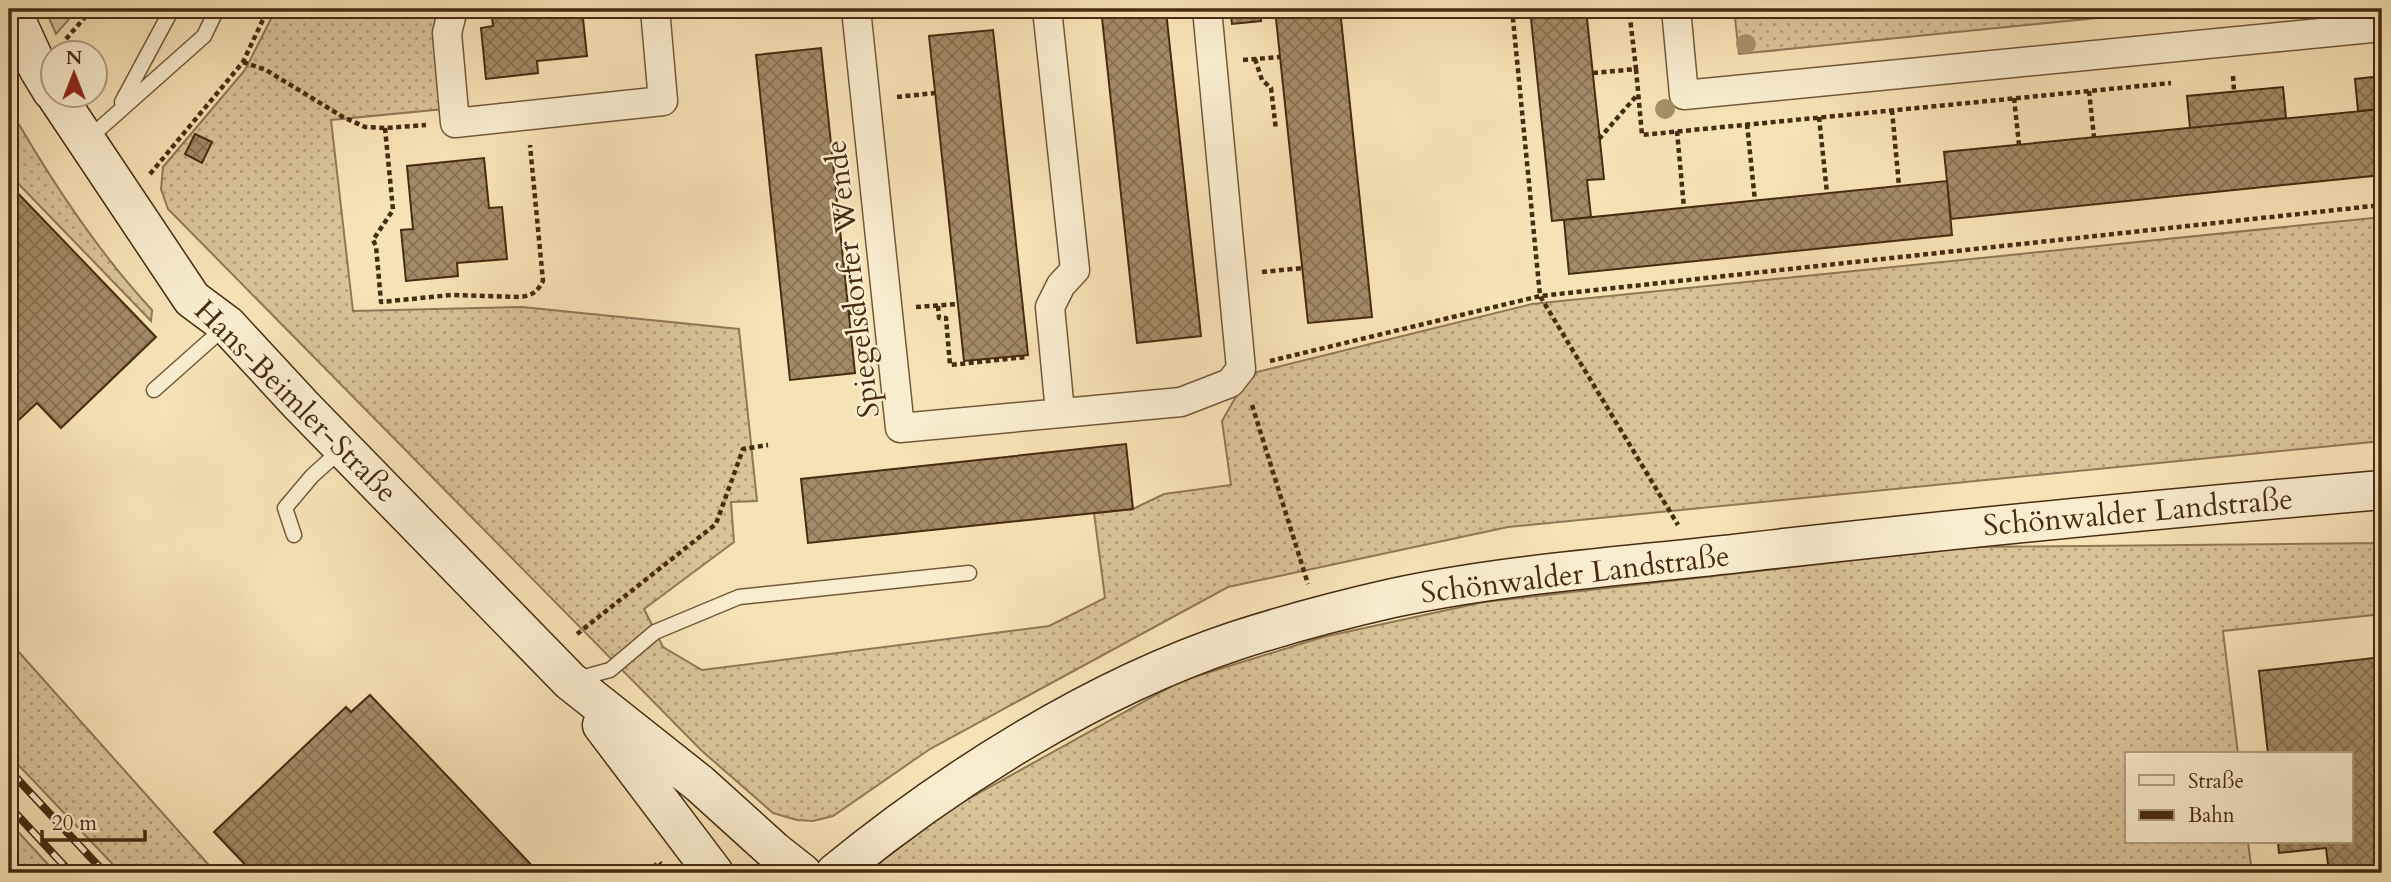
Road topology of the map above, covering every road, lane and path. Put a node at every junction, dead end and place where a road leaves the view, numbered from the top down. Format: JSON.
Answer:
{"nodes":[{"id":1,"x":11,"y":9,"type":"edge"},
{"id":2,"x":92,"y":9,"type":"edge"},
{"id":3,"x":172,"y":9,"type":"edge"},
{"id":4,"x":217,"y":9,"type":"edge"},
{"id":5,"x":268,"y":9,"type":"edge"},
{"id":6,"x":654,"y":9,"type":"edge"},
{"id":7,"x":856,"y":9,"type":"edge"},
{"id":8,"x":1047,"y":9,"type":"edge"},
{"id":9,"x":1207,"y":9,"type":"edge"},
{"id":10,"x":1512,"y":9,"type":"edge"},
{"id":11,"x":1629,"y":9,"type":"edge"},
{"id":12,"x":1676,"y":9,"type":"edge"},
{"id":13,"x":451,"y":17,"type":"dead end"},
{"id":14,"x":2382,"y":27,"type":"edge"},
{"id":15,"x":66,"y":38,"type":"edge"},
{"id":16,"x":1280,"y":57,"type":"dead end"},
{"id":17,"x":243,"y":62,"type":"junction"},
{"id":18,"x":38,"y":68,"type":"edge"},
{"id":19,"x":1593,"y":73,"type":"dead end"},
{"id":20,"x":2233,"y":76,"type":"dead end"},
{"id":21,"x":2089,"y":91,"type":"dead end"},
{"id":22,"x":2234,"y":91,"type":"dead end"},
{"id":23,"x":935,"y":93,"type":"dead end"},
{"id":24,"x":1638,"y":93,"type":"dead end"},
{"id":25,"x":914,"y":95,"type":"dead end"},
{"id":26,"x":2014,"y":98,"type":"dead end"},
{"id":27,"x":63,"y":108,"type":"edge"},
{"id":28,"x":118,"y":110,"type":"junction"},
{"id":29,"x":1892,"y":110,"type":"dead end"},
{"id":30,"x":527,"y":116,"type":"junction"},
{"id":31,"x":1819,"y":117,"type":"dead end"},
{"id":32,"x":454,"y":123,"type":"junction"},
{"id":33,"x":1747,"y":124,"type":"dead end"},
{"id":34,"x":385,"y":128,"type":"junction"},
{"id":35,"x":1276,"y":130,"type":"dead end"},
{"id":36,"x":1677,"y":131,"type":"dead end"},
{"id":37,"x":2094,"y":137,"type":"dead end"},
{"id":38,"x":1600,"y":139,"type":"dead end"},
{"id":39,"x":85,"y":142,"type":"junction"},
{"id":40,"x":2019,"y":145,"type":"dead end"},
{"id":41,"x":143,"y":183,"type":"dead end"},
{"id":42,"x":1899,"y":186,"type":"dead end"},
{"id":43,"x":1827,"y":193,"type":"dead end"},
{"id":44,"x":1755,"y":201,"type":"dead end"},
{"id":45,"x":2382,"y":205,"type":"edge"},
{"id":46,"x":1684,"y":208,"type":"dead end"},
{"id":47,"x":1303,"y":268,"type":"dead end"},
{"id":48,"x":1279,"y":271,"type":"dead end"},
{"id":49,"x":1539,"y":296,"type":"junction"},
{"id":50,"x":957,"y":304,"type":"dead end"},
{"id":51,"x":228,"y":325,"type":"junction"},
{"id":52,"x":1054,"y":354,"type":"junction"},
{"id":53,"x":1241,"y":369,"type":"junction"},
{"id":54,"x":154,"y":390,"type":"dead end"},
{"id":55,"x":1059,"y":412,"type":"junction"},
{"id":56,"x":768,"y":445,"type":"dead end"},
{"id":57,"x":344,"y":447,"type":"junction"},
{"id":58,"x":2382,"y":490,"type":"edge"},
{"id":59,"x":294,"y":535,"type":"dead end"},
{"id":60,"x":1684,"y":535,"type":"dead end"},
{"id":61,"x":969,"y":573,"type":"dead end"},
{"id":62,"x":1312,"y":594,"type":"dead end"},
{"id":63,"x":577,"y":634,"type":"dead end"},
{"id":64,"x":570,"y":681,"type":"junction"},
{"id":65,"x":659,"y":862,"type":"dead end"},
{"id":66,"x":647,"y":873,"type":"edge"},
{"id":67,"x":714,"y":873,"type":"edge"},
{"id":68,"x":802,"y":873,"type":"edge"},
{"id":69,"x":835,"y":873,"type":"edge"}],
"edges":[{"from":1,"to":18,"type":"main road","name":"Hans-Beimler-Straße"},
{"from":2,"to":15,"type":"path"},
{"from":3,"to":28,"type":"lane"},
{"from":4,"to":28,"type":"lane"},
{"from":5,"to":17,"type":"path"},
{"from":6,"to":30,"type":"street"},
{"from":7,"to":55,"type":"street","name":"Spiegelsdorfer Wende"},
{"from":8,"to":52,"type":"street"},
{"from":9,"to":53,"type":"street"},
{"from":10,"to":49,"type":"path"},
{"from":11,"to":19,"type":"path"},
{"from":12,"to":14,"type":"street"},
{"from":13,"to":32,"type":"street"},
{"from":16,"to":35,"type":"path"},
{"from":17,"to":34,"type":"path"},
{"from":17,"to":41,"type":"path"},
{"from":20,"to":22,"type":"path"},
{"from":21,"to":37,"type":"path"},
{"from":23,"to":25,"type":"path"},
{"from":24,"to":38,"type":"path"},
{"from":26,"to":40,"type":"path"},
{"from":27,"to":39,"type":"main road","name":"Hans-Beimler-Straße"},
{"from":28,"to":39,"type":"lane"},
{"from":29,"to":42,"type":"path"},
{"from":30,"to":32,"type":"street"},
{"from":30,"to":34,"type":"path"},
{"from":31,"to":43,"type":"path"},
{"from":32,"to":34,"type":"path"},
{"from":33,"to":44,"type":"path"},
{"from":36,"to":46,"type":"path"},
{"from":39,"to":51,"type":"main road","name":"Hans-Beimler-Straße"},
{"from":45,"to":49,"type":"path"},
{"from":47,"to":48,"type":"path"},
{"from":49,"to":53,"type":"path"},
{"from":49,"to":60,"type":"path"},
{"from":50,"to":52,"type":"path"},
{"from":51,"to":54,"type":"lane"},
{"from":51,"to":57,"type":"main road","name":"Hans-Beimler-Straße"},
{"from":52,"to":55,"type":"street"},
{"from":53,"to":55,"type":"street","name":"Spiegelsdorfer Wende"},
{"from":53,"to":62,"type":"path"},
{"from":56,"to":63,"type":"path"},
{"from":57,"to":59,"type":"lane"},
{"from":57,"to":64,"type":"main road","name":"Hans-Beimler-Straße"},
{"from":58,"to":69,"type":"main road","name":"Schönwalder Landstraße"},
{"from":61,"to":64,"type":"lane"},
{"from":64,"to":67,"type":"main road","name":"Hans-Beimler-Straße"},
{"from":64,"to":68,"type":"main road","name":"Hans-Beimler-Straße"},
{"from":65,"to":66,"type":"path"}]}
